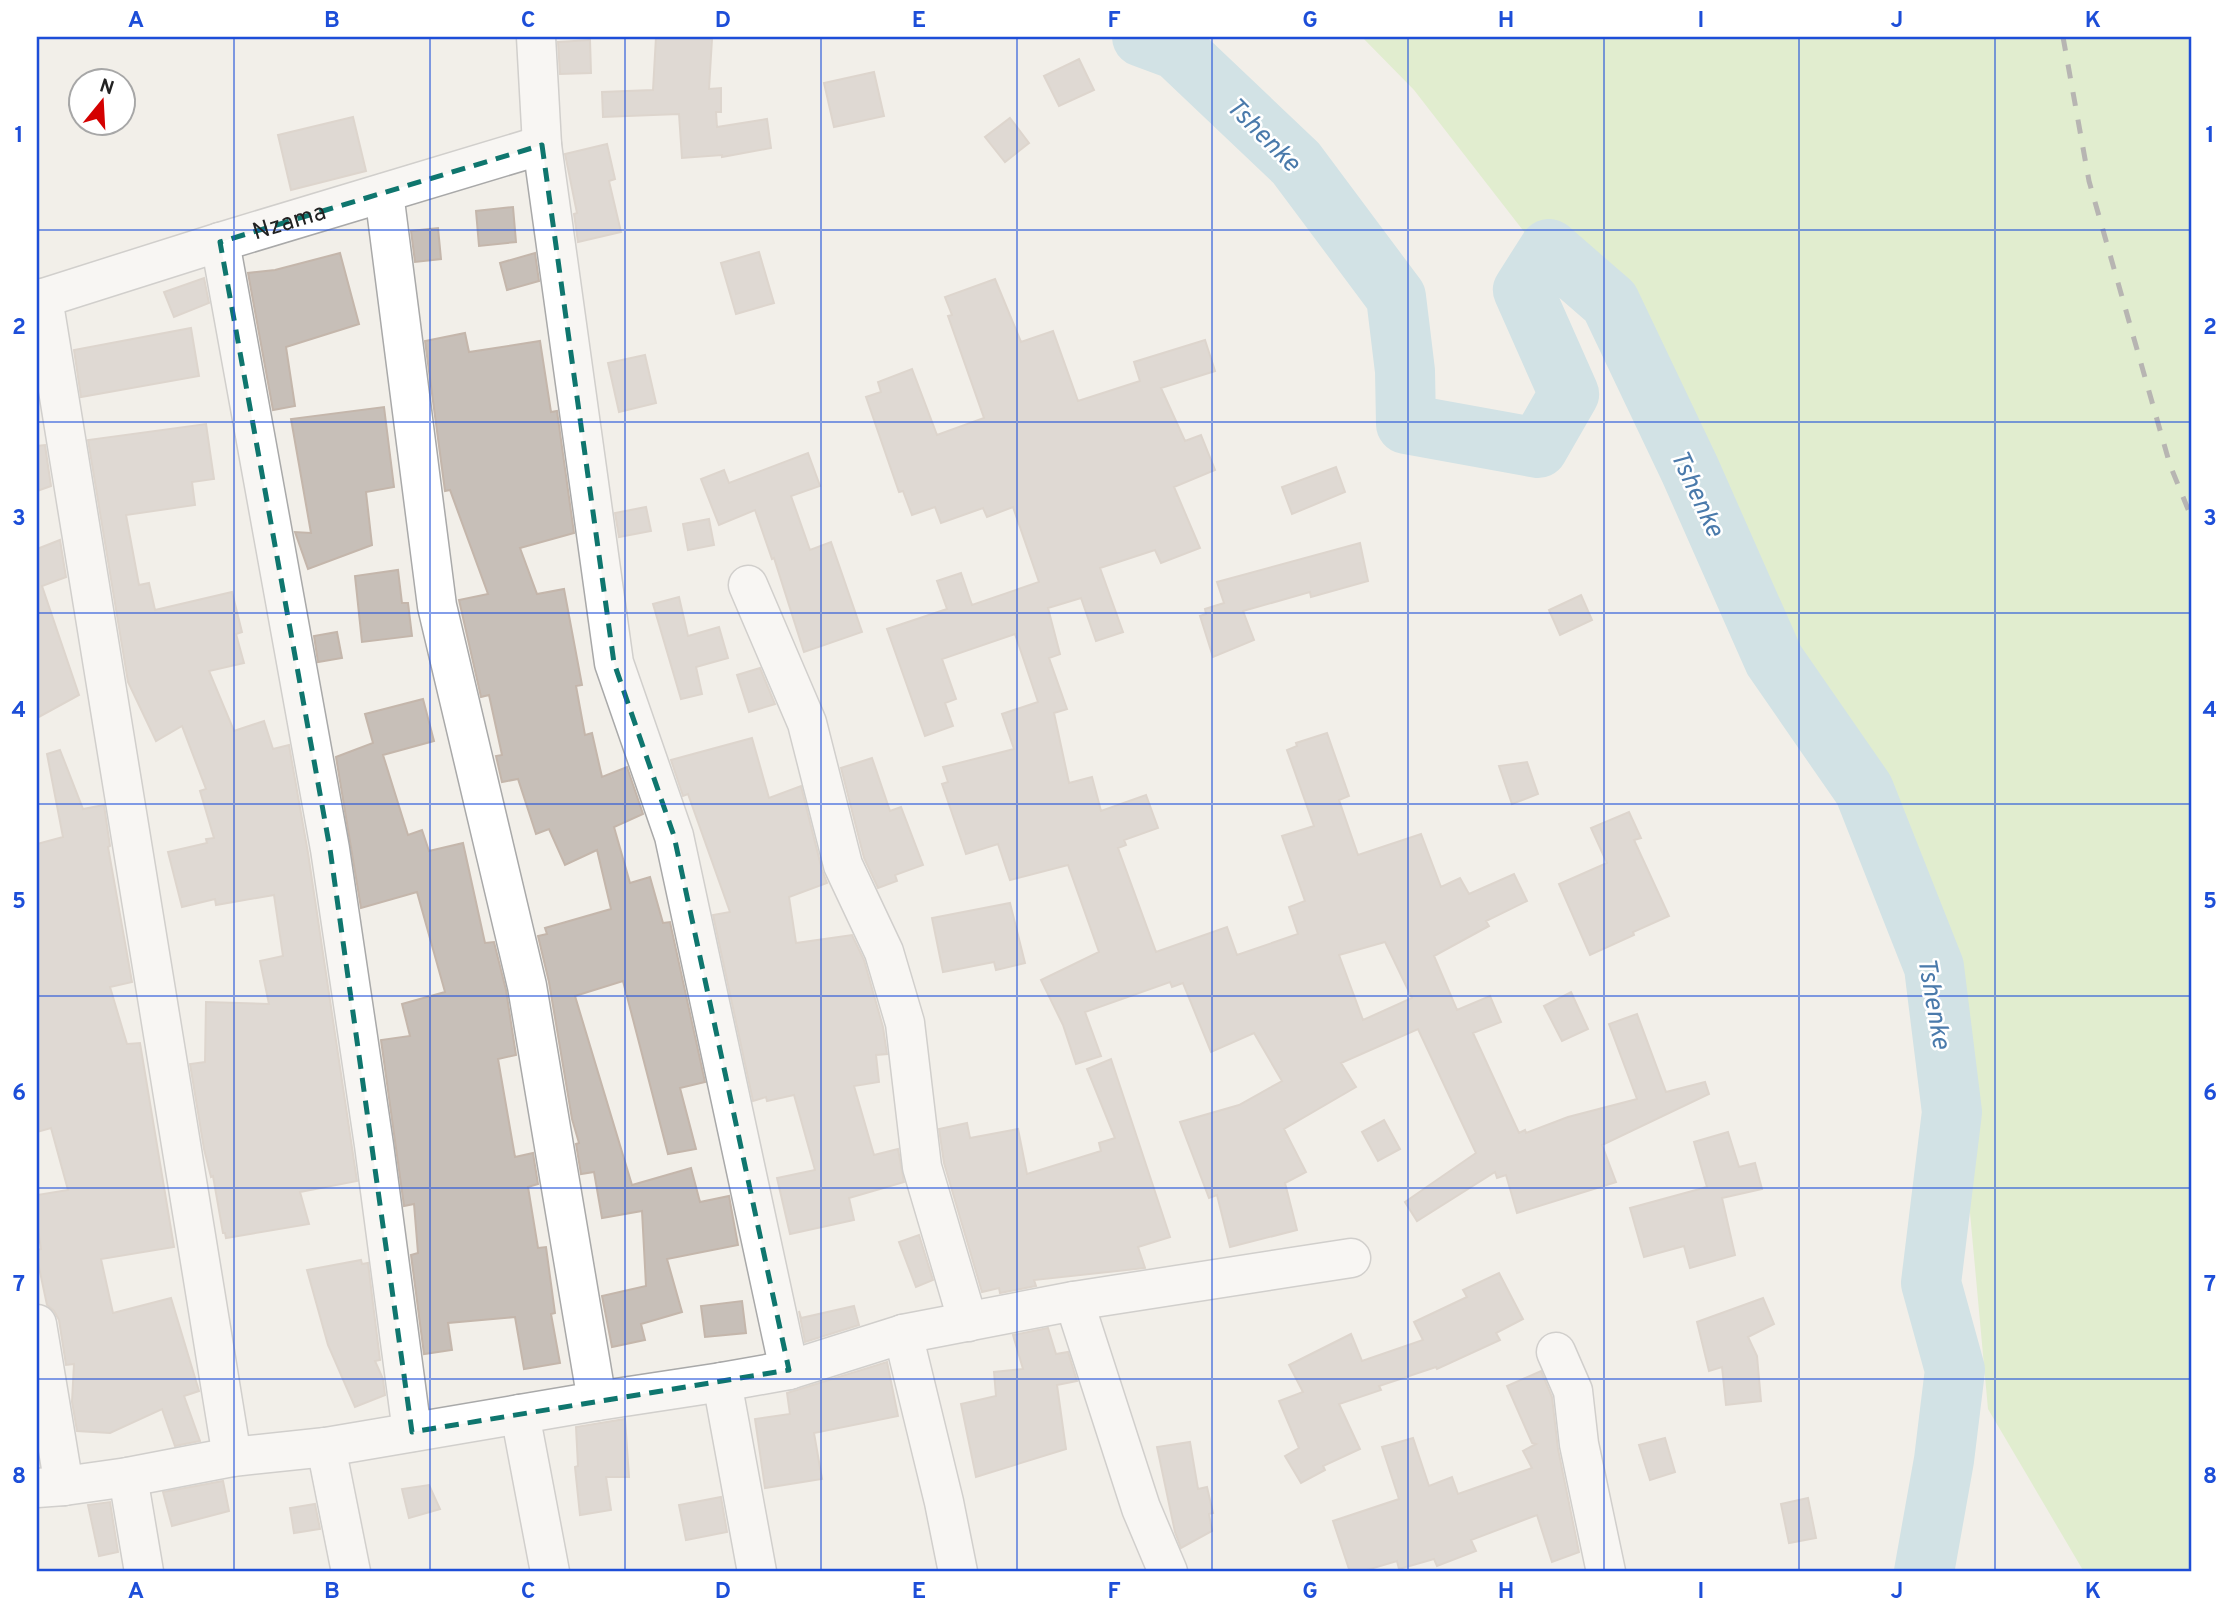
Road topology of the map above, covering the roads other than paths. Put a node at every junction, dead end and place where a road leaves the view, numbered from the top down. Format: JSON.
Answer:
{"nodes":[{"id":1,"x":536,"y":37,"type":"edge"},
{"id":2,"x":542,"y":145,"type":"junction"},
{"id":3,"x":383,"y":193,"type":"junction"},
{"id":4,"x":220,"y":242,"type":"junction"},
{"id":5,"x":40,"y":299,"type":"edge"},
{"id":6,"x":748,"y":585,"type":"dead end"},
{"id":7,"x":1351,"y":1258,"type":"dead end"},
{"id":8,"x":1074,"y":1301,"type":"junction"},
{"id":9,"x":968,"y":1322,"type":"junction"},
{"id":10,"x":37,"y":1324,"type":"edge"},
{"id":11,"x":903,"y":1334,"type":"junction"},
{"id":12,"x":1556,"y":1352,"type":"dead end"},
{"id":13,"x":789,"y":1370,"type":"junction"},
{"id":14,"x":722,"y":1382,"type":"junction"},
{"id":15,"x":597,"y":1401,"type":"junction"},
{"id":16,"x":520,"y":1414,"type":"junction"},
{"id":17,"x":412,"y":1432,"type":"junction"},
{"id":18,"x":326,"y":1447,"type":"junction"},
{"id":19,"x":232,"y":1457,"type":"junction"},
{"id":20,"x":128,"y":1477,"type":"junction"},
{"id":21,"x":50,"y":1487,"type":"edge"},
{"id":22,"x":144,"y":1572,"type":"edge"},
{"id":23,"x":351,"y":1572,"type":"edge"},
{"id":24,"x":550,"y":1572,"type":"edge"},
{"id":25,"x":757,"y":1572,"type":"edge"},
{"id":26,"x":958,"y":1572,"type":"edge"},
{"id":27,"x":1168,"y":1572,"type":"edge"},
{"id":28,"x":1606,"y":1572,"type":"edge"}],
"edges":[{"from":1,"to":2,"type":"street"},
{"from":2,"to":3,"type":"street","name":"Nzama"},
{"from":2,"to":13,"type":"street"},
{"from":3,"to":4,"type":"street","name":"Nzama"},
{"from":3,"to":15,"type":"street"},
{"from":4,"to":5,"type":"street","name":"Nzama"},
{"from":4,"to":17,"type":"street"},
{"from":5,"to":19,"type":"street"},
{"from":6,"to":9,"type":"street"},
{"from":7,"to":8,"type":"street"},
{"from":8,"to":9,"type":"street"},
{"from":8,"to":27,"type":"street"},
{"from":9,"to":11,"type":"street"},
{"from":10,"to":21,"type":"street"},
{"from":11,"to":13,"type":"street"},
{"from":11,"to":26,"type":"street"},
{"from":12,"to":28,"type":"street"},
{"from":13,"to":14,"type":"street"},
{"from":14,"to":15,"type":"street"},
{"from":14,"to":25,"type":"street"},
{"from":15,"to":16,"type":"street"},
{"from":16,"to":17,"type":"street"},
{"from":16,"to":24,"type":"street"},
{"from":17,"to":18,"type":"street"},
{"from":18,"to":19,"type":"street"},
{"from":18,"to":23,"type":"street"},
{"from":19,"to":20,"type":"street"},
{"from":20,"to":21,"type":"street"},
{"from":20,"to":22,"type":"street"}]}
